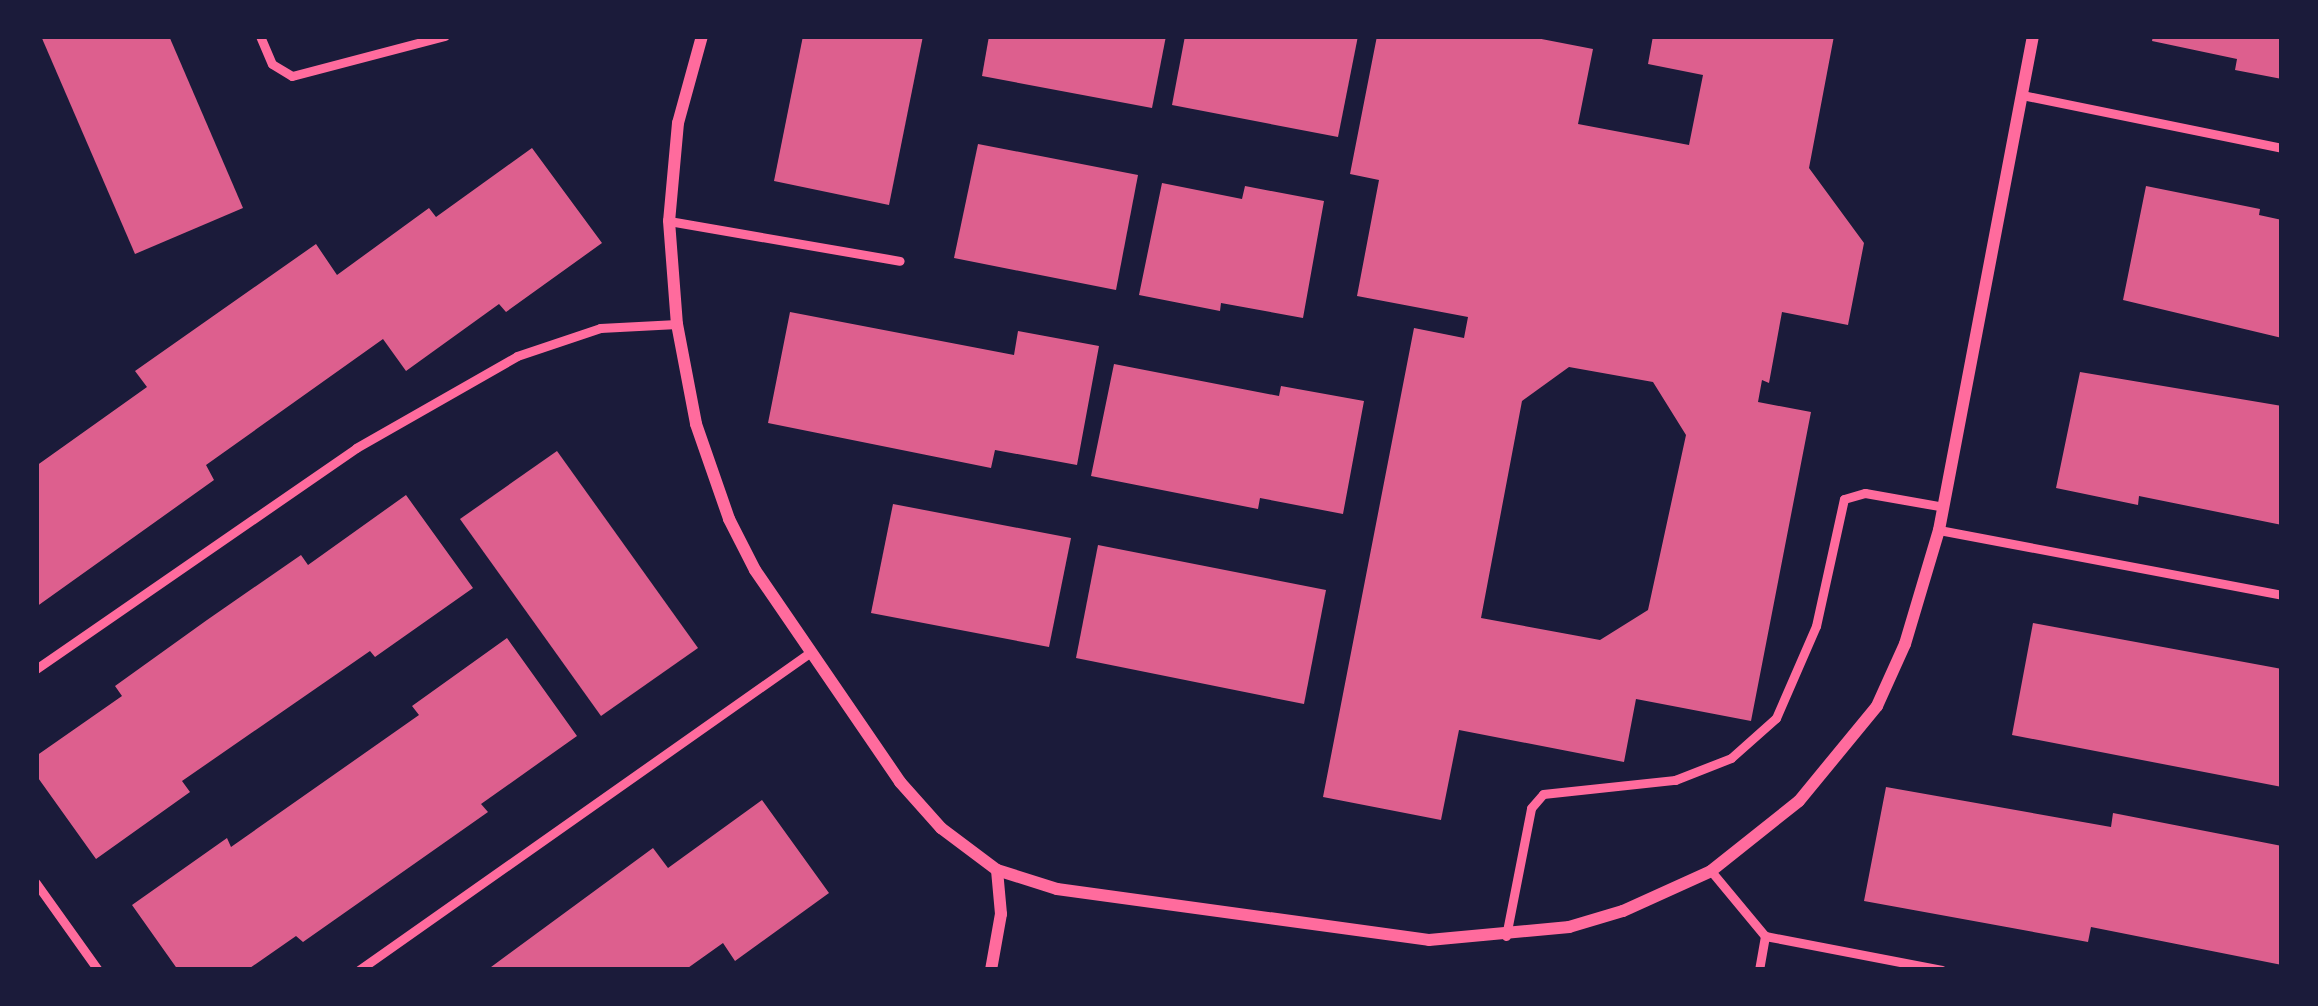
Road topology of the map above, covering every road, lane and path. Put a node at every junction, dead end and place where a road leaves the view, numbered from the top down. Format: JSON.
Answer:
{"nodes":[{"id":1,"x":260,"y":36,"type":"edge"},
{"id":2,"x":446,"y":36,"type":"edge"},
{"id":3,"x":702,"y":36,"type":"edge"},
{"id":4,"x":2033,"y":36,"type":"edge"},
{"id":5,"x":2022,"y":95,"type":"junction"},
{"id":6,"x":2282,"y":148,"type":"edge"},
{"id":7,"x":669,"y":221,"type":"junction"},
{"id":8,"x":901,"y":261,"type":"dead end"},
{"id":9,"x":677,"y":324,"type":"junction"},
{"id":10,"x":1945,"y":508,"type":"junction"},
{"id":11,"x":1939,"y":530,"type":"junction"},
{"id":12,"x":2282,"y":595,"type":"edge"},
{"id":13,"x":808,"y":654,"type":"junction"},
{"id":14,"x":36,"y":669,"type":"edge"},
{"id":15,"x":997,"y":870,"type":"junction"},
{"id":16,"x":1711,"y":871,"type":"junction"},
{"id":17,"x":36,"y":883,"type":"edge"},
{"id":18,"x":1506,"y":936,"type":"junction"},
{"id":19,"x":1765,"y":936,"type":"junction"},
{"id":20,"x":98,"y":970,"type":"edge"},
{"id":21,"x":359,"y":970,"type":"edge"},
{"id":22,"x":991,"y":970,"type":"edge"},
{"id":23,"x":1759,"y":970,"type":"edge"},
{"id":24,"x":1942,"y":970,"type":"edge"}],
"edges":[{"from":1,"to":2,"type":"lane"},
{"from":3,"to":7,"type":"street"},
{"from":4,"to":5,"type":"street"},
{"from":5,"to":6,"type":"lane"},
{"from":5,"to":10,"type":"street"},
{"from":7,"to":8,"type":"lane"},
{"from":7,"to":9,"type":"street"},
{"from":9,"to":13,"type":"street"},
{"from":9,"to":14,"type":"lane"},
{"from":10,"to":11,"type":"street"},
{"from":10,"to":18,"type":"lane"},
{"from":11,"to":12,"type":"lane"},
{"from":11,"to":16,"type":"street"},
{"from":13,"to":15,"type":"street"},
{"from":13,"to":21,"type":"lane"},
{"from":15,"to":18,"type":"street"},
{"from":15,"to":22,"type":"street"},
{"from":16,"to":18,"type":"street"},
{"from":16,"to":19,"type":"lane"},
{"from":17,"to":20,"type":"lane"},
{"from":19,"to":23,"type":"lane"},
{"from":19,"to":24,"type":"lane"}]}
